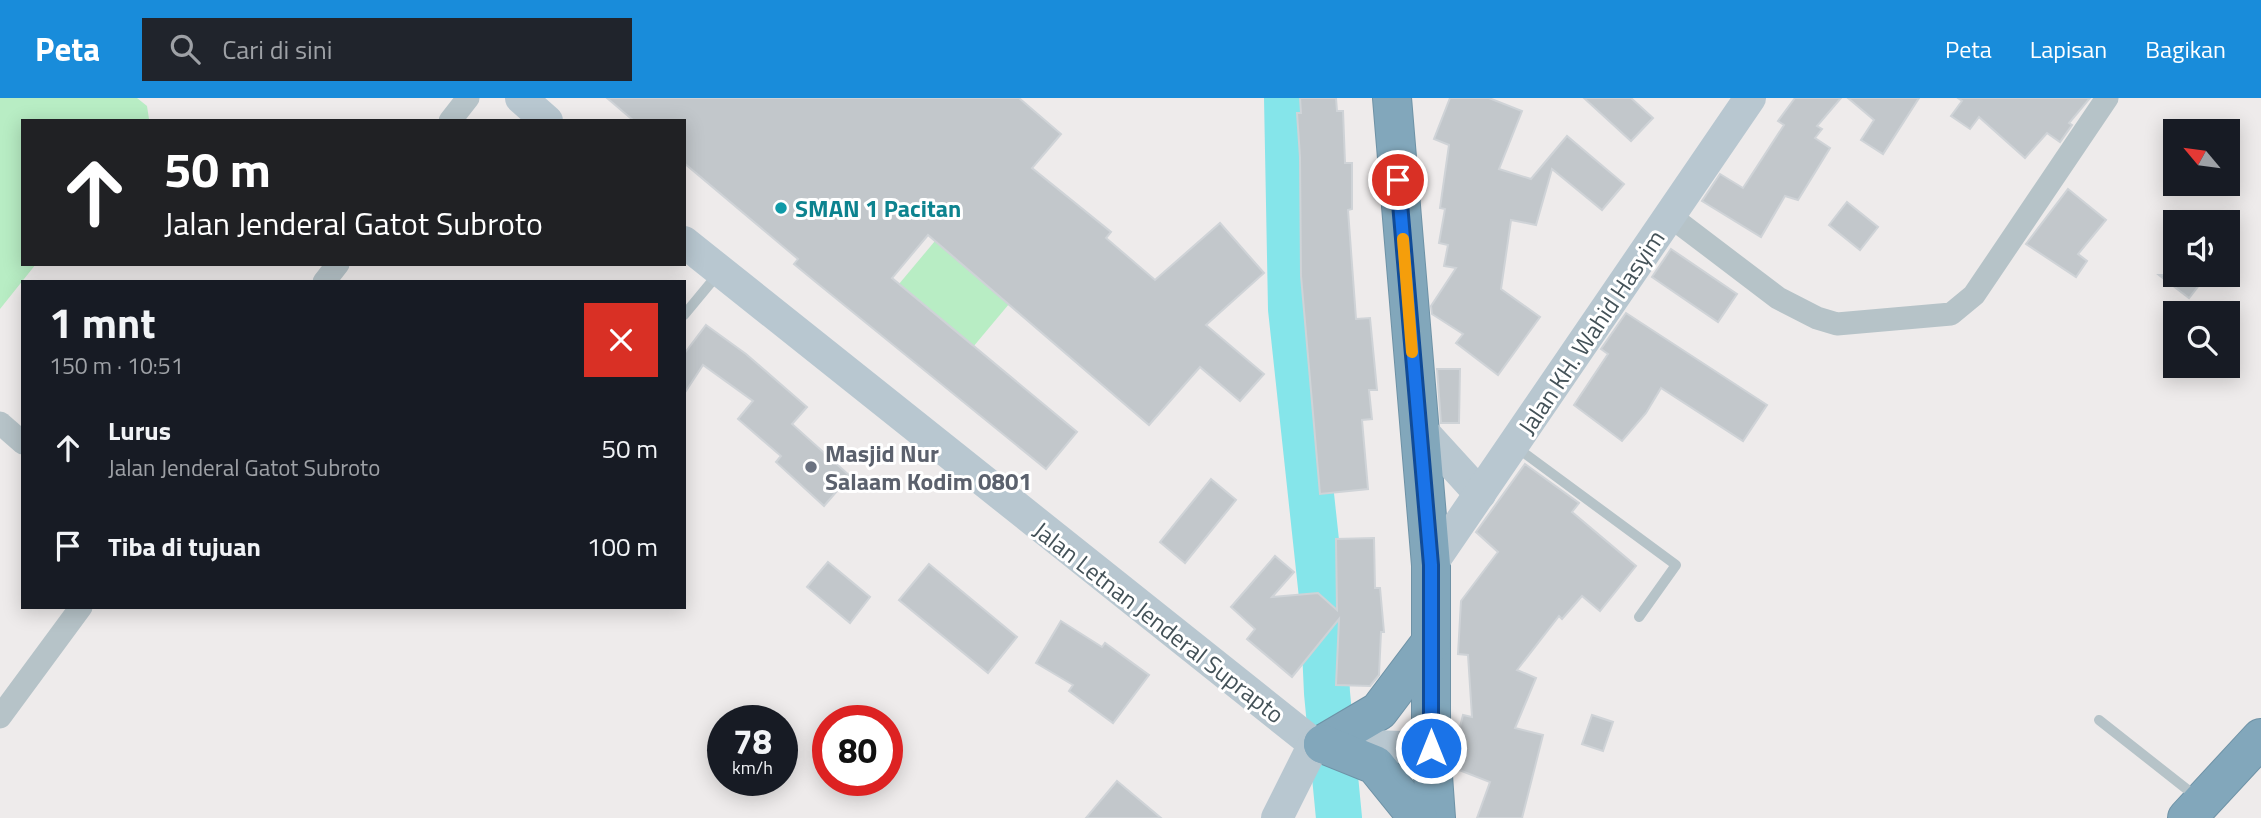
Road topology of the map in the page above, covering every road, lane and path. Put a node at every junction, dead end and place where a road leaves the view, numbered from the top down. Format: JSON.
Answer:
{"nodes":[{"id":1,"x":468,"y":98,"type":"edge"},
{"id":2,"x":521,"y":98,"type":"edge"},
{"id":3,"x":1392,"y":98,"type":"edge"},
{"id":4,"x":1750,"y":98,"type":"edge"},
{"id":5,"x":2107,"y":98,"type":"edge"},
{"id":6,"x":452,"y":119,"type":"edge"},
{"id":7,"x":545,"y":119,"type":"edge"},
{"id":8,"x":1670,"y":216,"type":"junction"},
{"id":9,"x":686,"y":245,"type":"edge"},
{"id":10,"x":336,"y":266,"type":"edge"},
{"id":11,"x":326,"y":280,"type":"edge"},
{"id":12,"x":713,"y":280,"type":"junction"},
{"id":13,"x":686,"y":313,"type":"edge"},
{"id":14,"x":0,"y":423,"type":"edge"},
{"id":15,"x":1418,"y":425,"type":"junction"},
{"id":16,"x":21,"y":441,"type":"edge"},
{"id":17,"x":1514,"y":445,"type":"junction"},
{"id":18,"x":1480,"y":494,"type":"junction"},
{"id":19,"x":1431,"y":565,"type":"junction"},
{"id":20,"x":80,"y":609,"type":"edge"},
{"id":21,"x":1639,"y":617,"type":"dead end"},
{"id":22,"x":1431,"y":642,"type":"junction"},
{"id":23,"x":0,"y":717,"type":"edge"},
{"id":24,"x":2099,"y":720,"type":"dead end"},
{"id":25,"x":2261,"y":738,"type":"edge"},
{"id":26,"x":1331,"y":743,"type":"junction"},
{"id":27,"x":1431,"y":748,"type":"junction"},
{"id":28,"x":2195,"y":810,"type":"edge"},
{"id":29,"x":1277,"y":818,"type":"edge"},
{"id":30,"x":1418,"y":818,"type":"edge"},
{"id":31,"x":1436,"y":818,"type":"edge"}],
"edges":[{"from":1,"to":6,"type":"street"},
{"from":2,"to":7,"type":"main road"},
{"from":3,"to":15,"type":"highway"},
{"from":4,"to":8,"type":"main road","name":"Jalan KH. Wahid Hasyim"},
{"from":5,"to":8,"type":"street"},
{"from":8,"to":17,"type":"main road","name":"Jalan KH. Wahid Hasyim"},
{"from":9,"to":12,"type":"main road","name":"Jalan Letnan Jenderal Suprapto"},
{"from":10,"to":11,"type":"street"},
{"from":12,"to":13,"type":"lane"},
{"from":12,"to":26,"type":"main road","name":"Jalan Letnan Jenderal Suprapto"},
{"from":14,"to":16,"type":"street"},
{"from":15,"to":18,"type":"main road"},
{"from":15,"to":19,"type":"highway"},
{"from":17,"to":18,"type":"main road","name":"Jalan KH. Wahid Hasyim"},
{"from":17,"to":21,"type":"lane"},
{"from":18,"to":19,"type":"main road","name":"Jalan KH. Wahid Hasyim"},
{"from":19,"to":22,"type":"highway"},
{"from":20,"to":23,"type":"street"},
{"from":22,"to":26,"type":"highway"},
{"from":22,"to":27,"type":"highway"},
{"from":24,"to":28,"type":"lane"},
{"from":25,"to":28,"type":"highway"},
{"from":26,"to":27,"type":"main road"},
{"from":26,"to":29,"type":"main road"},
{"from":26,"to":30,"type":"highway"},
{"from":27,"to":31,"type":"highway"}]}
